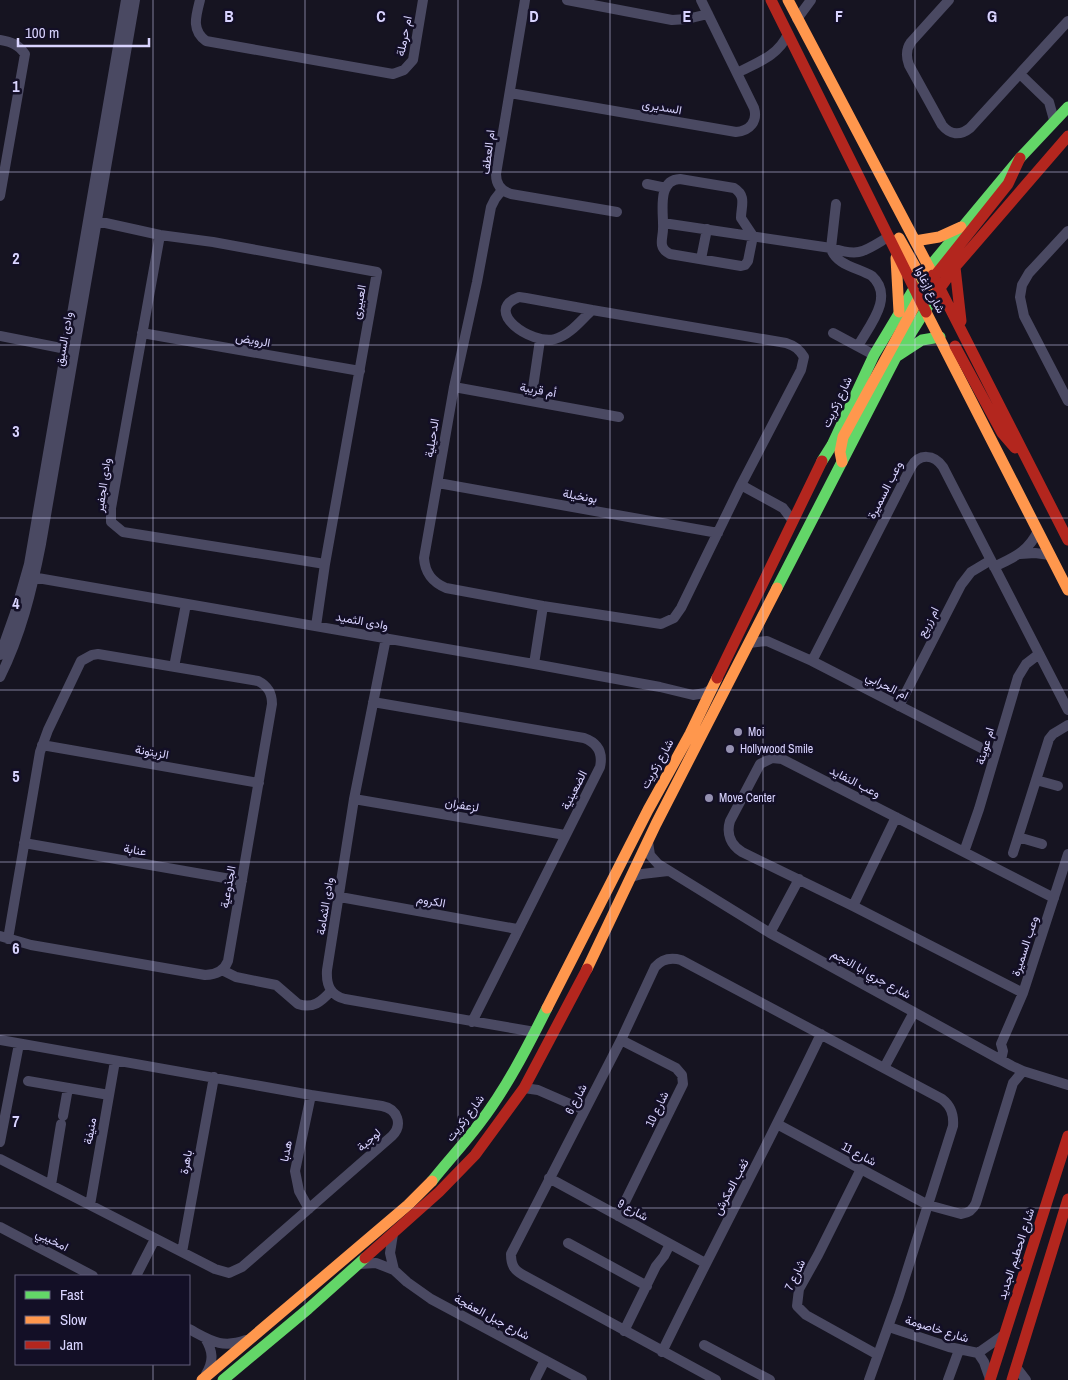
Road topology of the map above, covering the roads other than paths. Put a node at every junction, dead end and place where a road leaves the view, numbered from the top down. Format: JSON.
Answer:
{"nodes":[{"id":1,"x":126,"y":0,"type":"edge"},
{"id":2,"x":134,"y":0,"type":"edge"},
{"id":3,"x":200,"y":0,"type":"edge"},
{"id":4,"x":423,"y":0,"type":"edge"},
{"id":5,"x":525,"y":0,"type":"edge"},
{"id":6,"x":567,"y":0,"type":"edge"},
{"id":7,"x":701,"y":0,"type":"edge"},
{"id":8,"x":771,"y":0,"type":"edge"},
{"id":9,"x":790,"y":0,"type":"edge"},
{"id":10,"x":806,"y":0,"type":"edge"},
{"id":11,"x":810,"y":0,"type":"edge"},
{"id":12,"x":949,"y":0,"type":"edge"},
{"id":13,"x":708,"y":14,"type":"junction"},
{"id":14,"x":797,"y":19,"type":"junction"},
{"id":15,"x":1068,"y":21,"type":"edge"},
{"id":16,"x":788,"y":34,"type":"junction"},
{"id":17,"x":0,"y":40,"type":"edge"},
{"id":18,"x":776,"y":53,"type":"junction"},
{"id":19,"x":798,"y":54,"type":"junction"},
{"id":20,"x":737,"y":73,"type":"junction"},
{"id":21,"x":1020,"y":74,"type":"junction"},
{"id":22,"x":510,"y":93,"type":"junction"},
{"id":23,"x":1049,"y":102,"type":"junction"},
{"id":24,"x":1068,"y":107,"type":"edge"},
{"id":25,"x":1054,"y":120,"type":"junction"},
{"id":26,"x":1068,"y":136,"type":"edge"},
{"id":27,"x":4,"y":156,"type":"edge"},
{"id":28,"x":1020,"y":158,"type":"junction"},
{"id":29,"x":647,"y":184,"type":"dead end"},
{"id":30,"x":666,"y":188,"type":"junction"},
{"id":31,"x":502,"y":190,"type":"junction"},
{"id":32,"x":865,"y":190,"type":"junction"},
{"id":33,"x":0,"y":196,"type":"edge"},
{"id":34,"x":836,"y":204,"type":"dead end"},
{"id":35,"x":617,"y":212,"type":"dead end"},
{"id":36,"x":92,"y":220,"type":"junction"},
{"id":37,"x":663,"y":223,"type":"junction"},
{"id":38,"x":961,"y":227,"type":"junction"},
{"id":39,"x":707,"y":229,"type":"junction"},
{"id":40,"x":1068,"y":231,"type":"edge"},
{"id":41,"x":160,"y":235,"type":"junction"},
{"id":42,"x":753,"y":236,"type":"junction"},
{"id":43,"x":888,"y":237,"type":"junction"},
{"id":44,"x":915,"y":241,"type":"junction"},
{"id":45,"x":831,"y":248,"type":"junction"},
{"id":46,"x":895,"y":252,"type":"junction"},
{"id":47,"x":702,"y":259,"type":"junction"},
{"id":48,"x":955,"y":267,"type":"junction"},
{"id":49,"x":925,"y":288,"type":"junction"},
{"id":50,"x":940,"y":288,"type":"junction"},
{"id":51,"x":592,"y":310,"type":"junction"},
{"id":52,"x":899,"y":312,"type":"junction"},
{"id":53,"x":962,"y":330,"type":"junction"},
{"id":54,"x":833,"y":333,"type":"dead end"},
{"id":55,"x":142,"y":334,"type":"junction"},
{"id":56,"x":0,"y":336,"type":"edge"},
{"id":57,"x":940,"y":337,"type":"junction"},
{"id":58,"x":540,"y":340,"type":"junction"},
{"id":59,"x":858,"y":346,"type":"junction"},
{"id":60,"x":70,"y":350,"type":"junction"},
{"id":61,"x":874,"y":355,"type":"junction"},
{"id":62,"x":896,"y":357,"type":"junction"},
{"id":63,"x":360,"y":371,"type":"junction"},
{"id":64,"x":454,"y":387,"type":"junction"},
{"id":65,"x":531,"y":401,"type":"junction"},
{"id":66,"x":1068,"y":401,"type":"edge"},
{"id":67,"x":619,"y":417,"type":"dead end"},
{"id":68,"x":1026,"y":457,"type":"junction"},
{"id":69,"x":842,"y":462,"type":"junction"},
{"id":70,"x":438,"y":483,"type":"junction"},
{"id":71,"x":741,"y":485,"type":"junction"},
{"id":72,"x":796,"y":515,"type":"junction"},
{"id":73,"x":1038,"y":531,"type":"junction"},
{"id":74,"x":718,"y":533,"type":"junction"},
{"id":75,"x":1068,"y":540,"type":"edge"},
{"id":76,"x":1020,"y":554,"type":"junction"},
{"id":77,"x":1050,"y":555,"type":"junction"},
{"id":78,"x":992,"y":563,"type":"junction"},
{"id":79,"x":325,"y":564,"type":"junction"},
{"id":80,"x":30,"y":577,"type":"junction"},
{"id":81,"x":1068,"y":590,"type":"edge"},
{"id":82,"x":186,"y":604,"type":"junction"},
{"id":83,"x":543,"y":606,"type":"junction"},
{"id":84,"x":758,"y":625,"type":"junction"},
{"id":85,"x":316,"y":626,"type":"junction"},
{"id":86,"x":386,"y":638,"type":"junction"},
{"id":87,"x":767,"y":641,"type":"junction"},
{"id":88,"x":749,"y":643,"type":"junction"},
{"id":89,"x":1039,"y":654,"type":"junction"},
{"id":90,"x":0,"y":655,"type":"edge"},
{"id":91,"x":812,"y":661,"type":"junction"},
{"id":92,"x":534,"y":664,"type":"junction"},
{"id":93,"x":174,"y":667,"type":"junction"},
{"id":94,"x":0,"y":677,"type":"edge"},
{"id":95,"x":710,"y":690,"type":"junction"},
{"id":96,"x":693,"y":696,"type":"junction"},
{"id":97,"x":373,"y":702,"type":"junction"},
{"id":98,"x":899,"y":706,"type":"junction"},
{"id":99,"x":702,"y":708,"type":"junction"},
{"id":100,"x":1068,"y":710,"type":"edge"},
{"id":101,"x":1068,"y":725,"type":"edge"},
{"id":102,"x":42,"y":745,"type":"junction"},
{"id":103,"x":995,"y":755,"type":"junction"},
{"id":104,"x":1036,"y":780,"type":"junction"},
{"id":105,"x":259,"y":783,"type":"junction"},
{"id":106,"x":1058,"y":786,"type":"dead end"},
{"id":107,"x":354,"y":799,"type":"junction"},
{"id":108,"x":896,"y":817,"type":"junction"},
{"id":109,"x":565,"y":836,"type":"junction"},
{"id":110,"x":1018,"y":837,"type":"junction"},
{"id":111,"x":648,"y":842,"type":"junction"},
{"id":112,"x":24,"y":843,"type":"junction"},
{"id":113,"x":1042,"y":844,"type":"dead end"},
{"id":114,"x":964,"y":852,"type":"junction"},
{"id":115,"x":1013,"y":854,"type":"dead end"},
{"id":116,"x":1068,"y":854,"type":"edge"},
{"id":117,"x":668,"y":871,"type":"junction"},
{"id":118,"x":631,"y":877,"type":"junction"},
{"id":119,"x":798,"y":879,"type":"junction"},
{"id":120,"x":242,"y":881,"type":"junction"},
{"id":121,"x":340,"y":897,"type":"junction"},
{"id":122,"x":1054,"y":898,"type":"junction"},
{"id":123,"x":853,"y":906,"type":"junction"},
{"id":124,"x":517,"y":929,"type":"junction"},
{"id":125,"x":770,"y":933,"type":"junction"},
{"id":126,"x":4,"y":938,"type":"edge"},
{"id":127,"x":222,"y":970,"type":"junction"},
{"id":128,"x":331,"y":991,"type":"junction"},
{"id":129,"x":1023,"y":993,"type":"junction"},
{"id":130,"x":914,"y":1012,"type":"junction"},
{"id":131,"x":472,"y":1022,"type":"junction"},
{"id":132,"x":516,"y":1029,"type":"junction"},
{"id":133,"x":535,"y":1032,"type":"junction"},
{"id":134,"x":821,"y":1034,"type":"junction"},
{"id":135,"x":0,"y":1040,"type":"edge"},
{"id":136,"x":621,"y":1040,"type":"junction"},
{"id":137,"x":19,"y":1044,"type":"junction"},
{"id":138,"x":529,"y":1044,"type":"junction"},
{"id":139,"x":1001,"y":1044,"type":"junction"},
{"id":140,"x":990,"y":1053,"type":"junction"},
{"id":141,"x":1002,"y":1060,"type":"junction"},
{"id":142,"x":115,"y":1061,"type":"junction"},
{"id":143,"x":884,"y":1068,"type":"junction"},
{"id":144,"x":1023,"y":1071,"type":"junction"},
{"id":145,"x":214,"y":1077,"type":"junction"},
{"id":146,"x":28,"y":1081,"type":"dead end"},
{"id":147,"x":527,"y":1084,"type":"junction"},
{"id":148,"x":1068,"y":1085,"type":"edge"},
{"id":149,"x":68,"y":1088,"type":"junction"},
{"id":150,"x":109,"y":1095,"type":"junction"},
{"id":151,"x":311,"y":1095,"type":"junction"},
{"id":152,"x":584,"y":1110,"type":"junction"},
{"id":153,"x":777,"y":1124,"type":"junction"},
{"id":154,"x":1068,"y":1136,"type":"edge"},
{"id":155,"x":0,"y":1142,"type":"edge"},
{"id":156,"x":0,"y":1159,"type":"edge"},
{"id":157,"x":861,"y":1169,"type":"junction"},
{"id":158,"x":549,"y":1178,"type":"junction"},
{"id":159,"x":51,"y":1185,"type":"junction"},
{"id":160,"x":1068,"y":1199,"type":"edge"},
{"id":161,"x":90,"y":1205,"type":"junction"},
{"id":162,"x":928,"y":1205,"type":"junction"},
{"id":163,"x":309,"y":1209,"type":"junction"},
{"id":164,"x":618,"y":1216,"type":"junction"},
{"id":165,"x":0,"y":1227,"type":"edge"},
{"id":166,"x":393,"y":1234,"type":"junction"},
{"id":167,"x":155,"y":1239,"type":"junction"},
{"id":168,"x":568,"y":1243,"type":"dead end"},
{"id":169,"x":667,"y":1243,"type":"junction"},
{"id":170,"x":182,"y":1252,"type":"junction"},
{"id":171,"x":705,"y":1263,"type":"junction"},
{"id":172,"x":360,"y":1264,"type":"junction"},
{"id":173,"x":394,"y":1270,"type":"junction"},
{"id":174,"x":91,"y":1275,"type":"edge"},
{"id":175,"x":137,"y":1275,"type":"edge"},
{"id":176,"x":646,"y":1286,"type":"junction"},
{"id":177,"x":889,"y":1327,"type":"junction"},
{"id":178,"x":190,"y":1330,"type":"edge"},
{"id":179,"x":624,"y":1331,"type":"junction"},
{"id":180,"x":1005,"y":1334,"type":"junction"},
{"id":181,"x":255,"y":1337,"type":"junction"},
{"id":182,"x":205,"y":1338,"type":"junction"},
{"id":183,"x":704,"y":1345,"type":"dead end"},
{"id":184,"x":959,"y":1350,"type":"junction"},
{"id":185,"x":662,"y":1352,"type":"junction"},
{"id":186,"x":978,"y":1353,"type":"junction"},
{"id":187,"x":878,"y":1355,"type":"junction"},
{"id":188,"x":545,"y":1360,"type":"junction"},
{"id":189,"x":1016,"y":1367,"type":"junction"},
{"id":190,"x":753,"y":1376,"type":"edge"},
{"id":191,"x":202,"y":1380,"type":"edge"},
{"id":192,"x":223,"y":1380,"type":"edge"},
{"id":193,"x":535,"y":1380,"type":"edge"},
{"id":194,"x":582,"y":1380,"type":"edge"},
{"id":195,"x":716,"y":1380,"type":"edge"},
{"id":196,"x":770,"y":1380,"type":"edge"},
{"id":197,"x":869,"y":1380,"type":"edge"},
{"id":198,"x":948,"y":1380,"type":"edge"},
{"id":199,"x":990,"y":1380,"type":"edge"},
{"id":200,"x":1012,"y":1380,"type":"edge"},
{"id":201,"x":1026,"y":1380,"type":"edge"}],
"edges":[{"from":1,"to":36,"type":"street","name":"وادى السيق"},
{"from":2,"to":36,"type":"street","name":"وادى السيق"},
{"from":3,"to":4,"type":"street","name":"ام حرملة"},
{"from":5,"to":22,"type":"street","name":"ام العطف"},
{"from":6,"to":13,"type":"street"},
{"from":7,"to":13,"type":"street","name":"السديرى"},
{"from":8,"to":16,"type":"main road","name":"شارع إزغاوا"},
{"from":9,"to":10,"type":"street"},
{"from":9,"to":14,"type":"main road","name":"شارع إزغاوا"},
{"from":11,"to":14,"type":"street"},
{"from":12,"to":21,"type":"street"},
{"from":13,"to":20,"type":"street","name":"السديرى"},
{"from":14,"to":44,"type":"main road","name":"شارع إزغاوا"},
{"from":15,"to":21,"type":"street"},
{"from":16,"to":18,"type":"street"},
{"from":16,"to":19,"type":"main road","name":"شارع إزغاوا"},
{"from":17,"to":27,"type":"street"},
{"from":18,"to":19,"type":"street"},
{"from":18,"to":20,"type":"street"},
{"from":19,"to":32,"type":"main road","name":"شارع إزغاوا"},
{"from":20,"to":22,"type":"street","name":"السديرى"},
{"from":21,"to":23,"type":"street"},
{"from":22,"to":31,"type":"street","name":"ام العطف"},
{"from":23,"to":24,"type":"street"},
{"from":23,"to":25,"type":"street"},
{"from":24,"to":25,"type":"main road","name":"شارع زكريت"},
{"from":25,"to":28,"type":"main road","name":"شارع زكريت"},
{"from":26,"to":48,"type":"main road","name":"شارع زكريت"},
{"from":27,"to":33,"type":"street"},
{"from":28,"to":38,"type":"main road","name":"شارع زكريت"},
{"from":28,"to":49,"type":"main road"},
{"from":29,"to":30,"type":"street"},
{"from":30,"to":37,"type":"street"},
{"from":30,"to":42,"type":"street"},
{"from":31,"to":35,"type":"street","name":"ام العطف"},
{"from":31,"to":64,"type":"street","name":"الدحيلية"},
{"from":32,"to":43,"type":"main road","name":"شارع إزغاوا"},
{"from":32,"to":49,"type":"main road"},
{"from":34,"to":45,"type":"street"},
{"from":36,"to":41,"type":"street","name":"العبيرى"},
{"from":36,"to":60,"type":"street","name":"وادى السيق"},
{"from":37,"to":39,"type":"street"},
{"from":37,"to":47,"type":"street"},
{"from":38,"to":44,"type":"main road"},
{"from":38,"to":49,"type":"main road","name":"شارع زكريت"},
{"from":39,"to":42,"type":"street"},
{"from":39,"to":47,"type":"street"},
{"from":40,"to":66,"type":"street"},
{"from":41,"to":55,"type":"street","name":"وادى الجفير"},
{"from":41,"to":63,"type":"street","name":"العبيرى"},
{"from":42,"to":45,"type":"street"},
{"from":42,"to":47,"type":"street"},
{"from":43,"to":45,"type":"street"},
{"from":43,"to":46,"type":"main road","name":"شارع إزغاوا"},
{"from":44,"to":49,"type":"main road","name":"شارع إزغاوا"},
{"from":45,"to":59,"type":"street"},
{"from":46,"to":49,"type":"main road","name":"شارع إزغاوا"},
{"from":46,"to":52,"type":"main road"},
{"from":48,"to":50,"type":"main road","name":"شارع زكريت"},
{"from":48,"to":53,"type":"main road"},
{"from":49,"to":50,"type":"main road","name":"شارع زكريت"},
{"from":49,"to":52,"type":"main road","name":"شارع زكريت"},
{"from":49,"to":57,"type":"main road","name":"شارع إزغاوا"},
{"from":49,"to":62,"type":"main road","name":"شارع زكريت"},
{"from":49,"to":68,"type":"main road"},
{"from":49,"to":69,"type":"main road"},
{"from":50,"to":53,"type":"main road","name":"شارع إزغاوا"},
{"from":51,"to":58,"type":"street"},
{"from":51,"to":58,"type":"street","name":"الدحيلية"},
{"from":51,"to":71,"type":"street","name":"الدحيلية"},
{"from":52,"to":61,"type":"main road","name":"شارع زكريت"},
{"from":53,"to":68,"type":"main road","name":"شارع إزغاوا"},
{"from":54,"to":59,"type":"street"},
{"from":55,"to":63,"type":"street","name":"الرويض"},
{"from":55,"to":79,"type":"street","name":"وادى الجفير"},
{"from":56,"to":60,"type":"street"},
{"from":57,"to":62,"type":"main road"},
{"from":57,"to":73,"type":"main road","name":"شارع إزغاوا"},
{"from":58,"to":65,"type":"street"},
{"from":59,"to":61,"type":"street"},
{"from":60,"to":80,"type":"street","name":"وادى السيق"},
{"from":61,"to":72,"type":"main road","name":"شارع زكريت"},
{"from":62,"to":69,"type":"main road","name":"شارع زكريت"},
{"from":63,"to":79,"type":"street","name":"العبيرى"},
{"from":64,"to":65,"type":"street","name":"أم قريبة"},
{"from":64,"to":70,"type":"street","name":"الدحيلية"},
{"from":65,"to":67,"type":"street","name":"أم قريبة"},
{"from":68,"to":75,"type":"main road","name":"شارع إزغاوا"},
{"from":69,"to":84,"type":"main road","name":"شارع زكريت"},
{"from":70,"to":74,"type":"street","name":"بونخيلة"},
{"from":70,"to":83,"type":"street","name":"الدحيلية"},
{"from":71,"to":72,"type":"street"},
{"from":71,"to":74,"type":"street","name":"الدحيلية"},
{"from":72,"to":95,"type":"main road","name":"شارع زكريت"},
{"from":73,"to":76,"type":"street"},
{"from":73,"to":77,"type":"main road","name":"شارع إزغاوا"},
{"from":74,"to":83,"type":"street","name":"الدحيلية"},
{"from":76,"to":77,"type":"street"},
{"from":76,"to":78,"type":"street"},
{"from":77,"to":81,"type":"main road","name":"شارع إزغاوا"},
{"from":78,"to":89,"type":"street","name":"وعب السميرة"},
{"from":78,"to":91,"type":"street","name":"وعب السميرة"},
{"from":78,"to":98,"type":"street","name":"ام زريع"},
{"from":79,"to":85,"type":"street","name":"العبيرى"},
{"from":80,"to":82,"type":"street","name":"وادى الثميد"},
{"from":80,"to":90,"type":"street","name":"وادى السيق"},
{"from":80,"to":94,"type":"street","name":"وادى السيق"},
{"from":82,"to":85,"type":"street","name":"وادى الثميد"},
{"from":82,"to":93,"type":"street"},
{"from":83,"to":92,"type":"street"},
{"from":84,"to":87,"type":"street"},
{"from":84,"to":88,"type":"main road","name":"شارع زكريت"},
{"from":85,"to":86,"type":"street","name":"وادى الثميد"},
{"from":86,"to":92,"type":"street","name":"وادى الثميد"},
{"from":86,"to":97,"type":"street","name":"وادى الثمامة"},
{"from":87,"to":88,"type":"street"},
{"from":87,"to":91,"type":"street","name":"ام الحرابي"},
{"from":88,"to":111,"type":"main road","name":"شارع زكريت"},
{"from":89,"to":100,"type":"street","name":"وعب السميرة"},
{"from":89,"to":103,"type":"street","name":"ام عوينة"},
{"from":91,"to":98,"type":"street","name":"ام الحرابي"},
{"from":92,"to":96,"type":"street","name":"وادى الثميد"},
{"from":93,"to":102,"type":"street","name":"الجذوعية"},
{"from":93,"to":105,"type":"street","name":"الجذوعية"},
{"from":95,"to":96,"type":"street"},
{"from":95,"to":99,"type":"main road","name":"شارع زكريت"},
{"from":96,"to":99,"type":"street"},
{"from":97,"to":107,"type":"street","name":"وادى الثمامة"},
{"from":97,"to":109,"type":"street","name":"الضعينية"},
{"from":98,"to":103,"type":"street","name":"ام الحرابي"},
{"from":99,"to":133,"type":"main road","name":"شارع زكريت"},
{"from":101,"to":104,"type":"street"},
{"from":102,"to":105,"type":"street","name":"الزيتونة"},
{"from":102,"to":112,"type":"street","name":"الجذوعية"},
{"from":103,"to":114,"type":"street","name":"ام عوينة"},
{"from":104,"to":106,"type":"street"},
{"from":104,"to":110,"type":"street"},
{"from":105,"to":120,"type":"street","name":"الجذوعية"},
{"from":107,"to":109,"type":"street","name":"لزعفران"},
{"from":107,"to":121,"type":"street","name":"وادى الثمامة"},
{"from":108,"to":114,"type":"street","name":"وعب النفايد"},
{"from":108,"to":119,"type":"street","name":"وعب النفايد"},
{"from":108,"to":123,"type":"street"},
{"from":109,"to":124,"type":"street","name":"الضعينية"},
{"from":110,"to":113,"type":"street"},
{"from":110,"to":115,"type":"street"},
{"from":111,"to":117,"type":"street","name":"شارع جري ابا النجم"},
{"from":111,"to":118,"type":"main road","name":"شارع زكريت"},
{"from":112,"to":120,"type":"street","name":"عنابة"},
{"from":112,"to":126,"type":"street","name":"الجذوعية"},
{"from":114,"to":122,"type":"street","name":"وعب النفايد"},
{"from":116,"to":122,"type":"street","name":"وعب السميرة"},
{"from":117,"to":118,"type":"street"},
{"from":117,"to":125,"type":"street","name":"شارع جري ابا النجم"},
{"from":118,"to":147,"type":"main road","name":"شارع زكريت"},
{"from":119,"to":123,"type":"street","name":"وعب النفايد"},
{"from":119,"to":125,"type":"street"},
{"from":120,"to":127,"type":"street","name":"الجذوعية"},
{"from":121,"to":124,"type":"street","name":"الكروم"},
{"from":121,"to":128,"type":"street","name":"وادى الثمامة"},
{"from":122,"to":129,"type":"street","name":"وعب السميرة"},
{"from":123,"to":129,"type":"street","name":"وعب النفايد"},
{"from":124,"to":131,"type":"street","name":"الضعينية"},
{"from":125,"to":130,"type":"street","name":"شارع جري ابا النجم"},
{"from":126,"to":127,"type":"street","name":"الجذوعية"},
{"from":127,"to":128,"type":"street"},
{"from":128,"to":131,"type":"street"},
{"from":129,"to":139,"type":"street","name":"وعب السميرة"},
{"from":130,"to":140,"type":"street","name":"شارع جري ابا النجم"},
{"from":130,"to":143,"type":"street"},
{"from":131,"to":132,"type":"street"},
{"from":132,"to":133,"type":"street"},
{"from":132,"to":138,"type":"street"},
{"from":133,"to":138,"type":"main road","name":"شارع زكريت"},
{"from":134,"to":136,"type":"street","name":"شارع 6"},
{"from":134,"to":143,"type":"street","name":"شارع 6"},
{"from":134,"to":153,"type":"street","name":"ثغب العكرش"},
{"from":135,"to":137,"type":"street","name":"لوجبة"},
{"from":136,"to":152,"type":"street","name":"شارع 6"},
{"from":136,"to":164,"type":"street","name":"شارع 10"},
{"from":137,"to":142,"type":"street","name":"لوجبة"},
{"from":137,"to":155,"type":"street"},
{"from":138,"to":181,"type":"main road","name":"شارع زكريت"},
{"from":139,"to":140,"type":"street","name":"وعب السميرة"},
{"from":139,"to":141,"type":"street","name":"وعب السميرة"},
{"from":140,"to":141,"type":"street","name":"شارع جري ابا النجم"},
{"from":141,"to":144,"type":"street","name":"شارع جري ابا النجم"},
{"from":142,"to":145,"type":"street","name":"لوجبة"},
{"from":142,"to":150,"type":"street","name":"منيفة"},
{"from":143,"to":162,"type":"street","name":"شارع 6"},
{"from":144,"to":148,"type":"street","name":"شارع جري ابا النجم"},
{"from":144,"to":162,"type":"street","name":"شارع 11"},
{"from":145,"to":151,"type":"street","name":"لوجبة"},
{"from":145,"to":170,"type":"street","name":"باهرة"},
{"from":146,"to":149,"type":"street"},
{"from":147,"to":152,"type":"street"},
{"from":147,"to":166,"type":"main road","name":"شارع زكريت"},
{"from":149,"to":150,"type":"street"},
{"from":149,"to":159,"type":"street"},
{"from":150,"to":161,"type":"street","name":"منيفة"},
{"from":151,"to":163,"type":"street","name":"هدبا"},
{"from":151,"to":163,"type":"street","name":"لوجبة"},
{"from":152,"to":158,"type":"street","name":"شارع 6"},
{"from":153,"to":157,"type":"street","name":"شارع 11"},
{"from":153,"to":171,"type":"street","name":"ثغب العكرش"},
{"from":154,"to":180,"type":"main road","name":"شارع الحطيم الجديد"},
{"from":156,"to":159,"type":"street","name":"لوجبة"},
{"from":157,"to":162,"type":"street","name":"شارع 11"},
{"from":157,"to":187,"type":"street","name":"شارع 7"},
{"from":158,"to":164,"type":"street","name":"شارع 9"},
{"from":158,"to":179,"type":"street","name":"شارع 6"},
{"from":159,"to":161,"type":"street","name":"لوجبة"},
{"from":160,"to":189,"type":"main road"},
{"from":161,"to":167,"type":"street","name":"لوجبة"},
{"from":162,"to":177,"type":"street","name":"شارع 6"},
{"from":163,"to":170,"type":"street","name":"لوجبة"},
{"from":164,"to":169,"type":"street","name":"شارع 9"},
{"from":165,"to":174,"type":"street","name":"امخيبي"},
{"from":166,"to":172,"type":"main road","name":"شارع زكريت"},
{"from":166,"to":173,"type":"street"},
{"from":167,"to":170,"type":"street","name":"لوجبة"},
{"from":167,"to":175,"type":"street"},
{"from":168,"to":176,"type":"street"},
{"from":169,"to":171,"type":"street","name":"شارع 9"},
{"from":169,"to":176,"type":"street"},
{"from":171,"to":185,"type":"street","name":"ثغب العكرش"},
{"from":172,"to":173,"type":"street","name":"شارع جبل العفجة"},
{"from":172,"to":192,"type":"main road","name":"شارع زكريت"},
{"from":173,"to":188,"type":"street","name":"شارع جبل العفجة"},
{"from":176,"to":179,"type":"street"},
{"from":177,"to":184,"type":"street","name":"شارع خاصومة"},
{"from":177,"to":187,"type":"street","name":"شارع 6"},
{"from":178,"to":182,"type":"street"},
{"from":179,"to":185,"type":"street","name":"شارع 6"},
{"from":180,"to":186,"type":"street","name":"شارع خاصومة"},
{"from":180,"to":199,"type":"main road","name":"شارع الحطيم الجديد"},
{"from":181,"to":182,"type":"street"},
{"from":181,"to":191,"type":"main road","name":"شارع زكريت"},
{"from":182,"to":191,"type":"street"},
{"from":183,"to":190,"type":"street"},
{"from":184,"to":186,"type":"street","name":"شارع خاصومة"},
{"from":184,"to":198,"type":"street"},
{"from":185,"to":195,"type":"street","name":"شارع 6"},
{"from":186,"to":199,"type":"street","name":"شارع خاصومة"},
{"from":187,"to":197,"type":"street","name":"شارع 6"},
{"from":188,"to":193,"type":"street"},
{"from":188,"to":194,"type":"street","name":"شارع جبل العفجة"},
{"from":189,"to":200,"type":"main road"},
{"from":189,"to":201,"type":"street"},
{"from":190,"to":196,"type":"street"}]}
